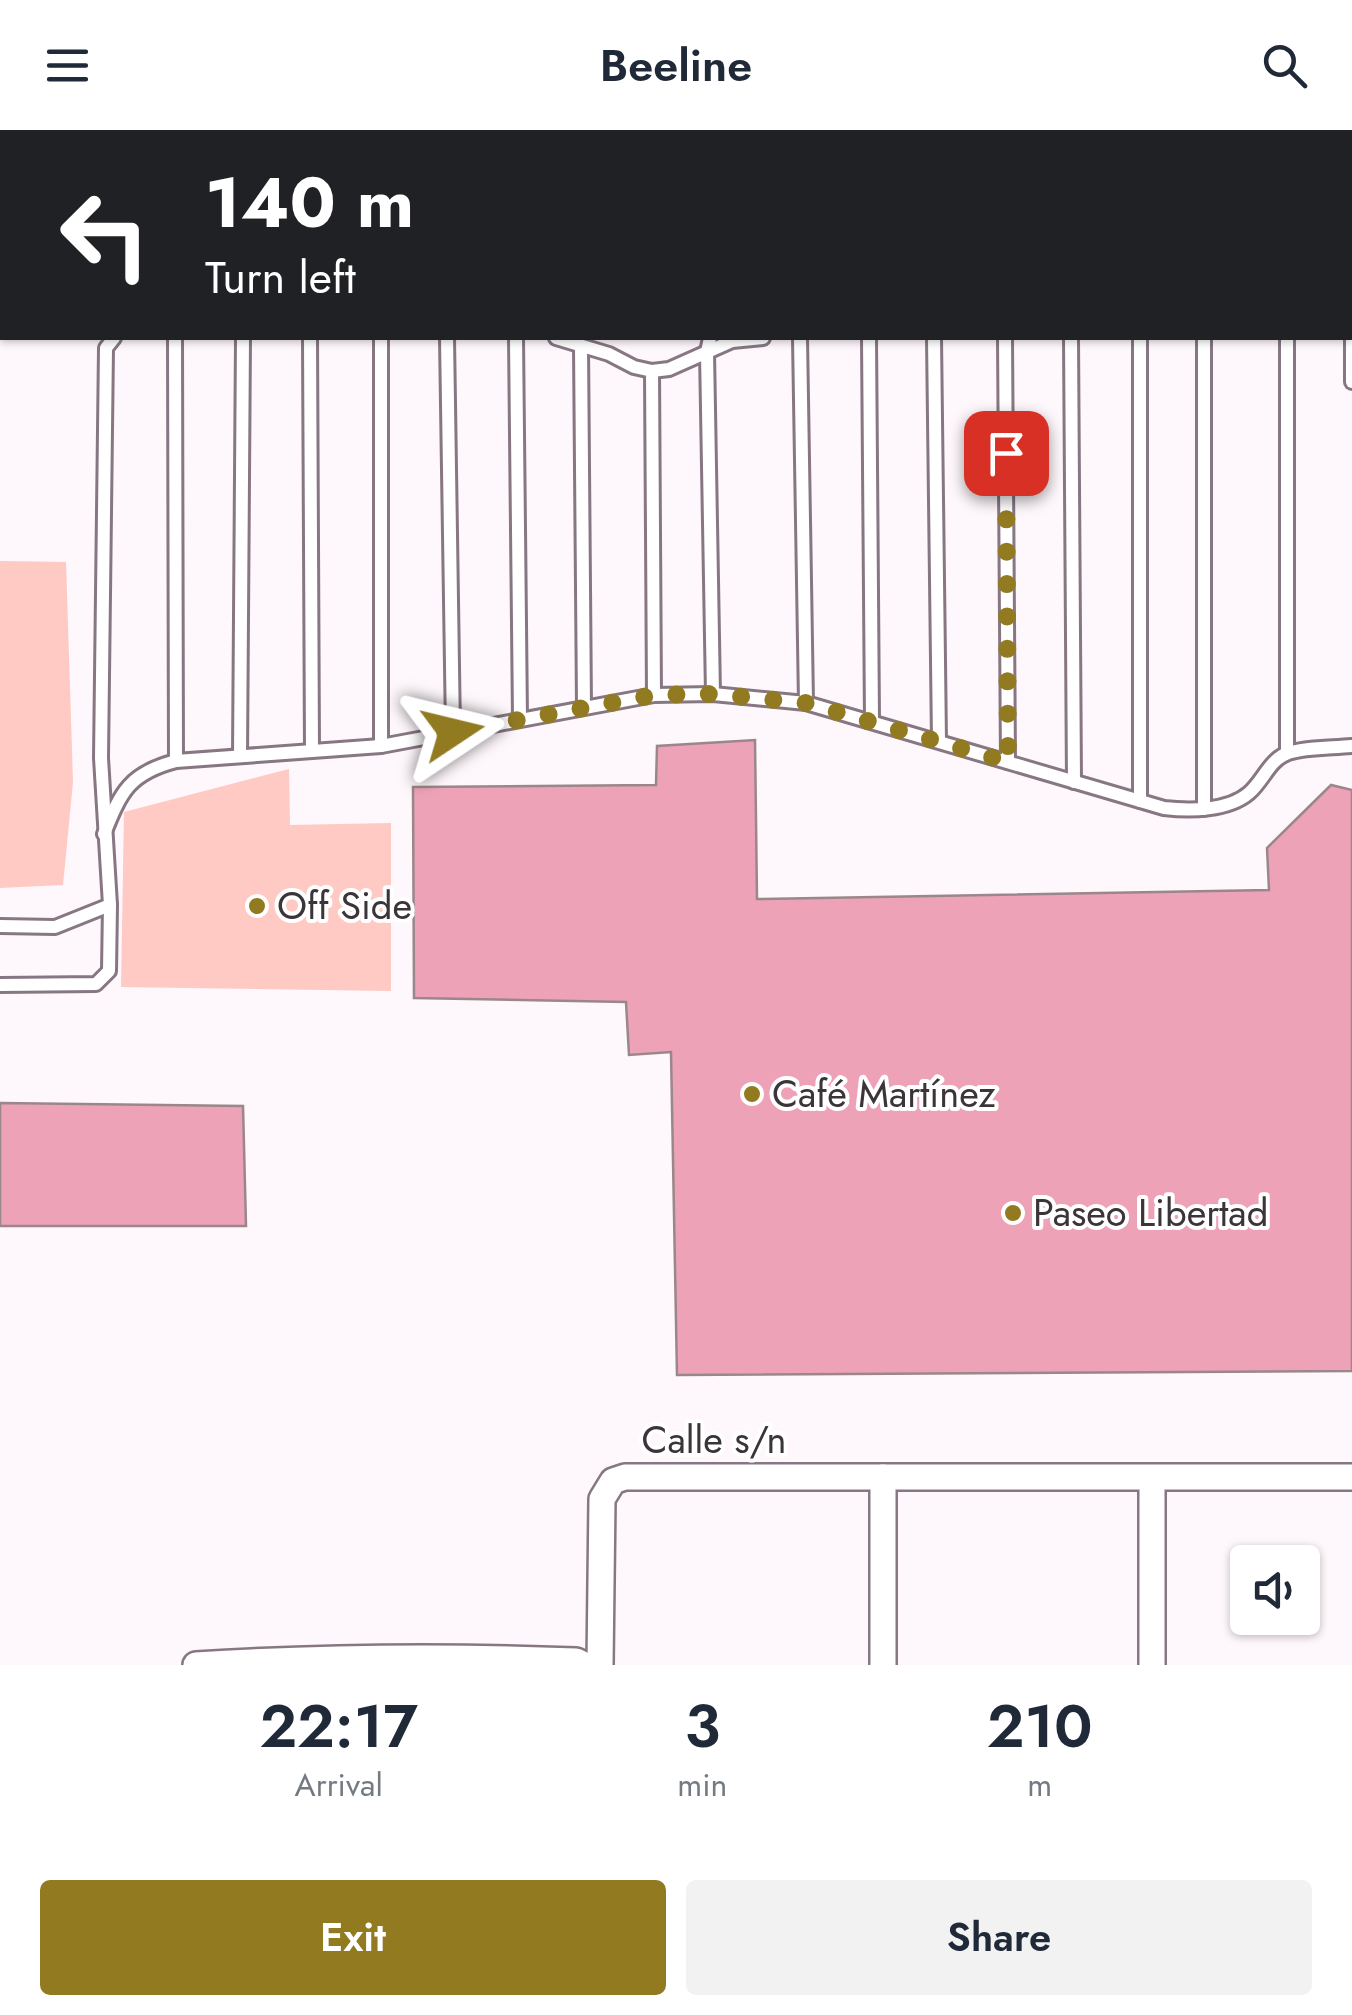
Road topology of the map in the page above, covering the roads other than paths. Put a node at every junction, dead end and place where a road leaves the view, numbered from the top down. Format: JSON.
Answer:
{"nodes":[{"id":1,"x":112,"y":340,"type":"edge"},
{"id":2,"x":174,"y":340,"type":"edge"},
{"id":3,"x":243,"y":340,"type":"edge"},
{"id":4,"x":310,"y":340,"type":"edge"},
{"id":5,"x":382,"y":340,"type":"edge"},
{"id":6,"x":447,"y":340,"type":"edge"},
{"id":7,"x":516,"y":340,"type":"edge"},
{"id":8,"x":562,"y":340,"type":"edge"},
{"id":9,"x":601,"y":340,"type":"edge"},
{"id":10,"x":742,"y":340,"type":"edge"},
{"id":11,"x":800,"y":340,"type":"edge"},
{"id":12,"x":869,"y":340,"type":"edge"},
{"id":13,"x":934,"y":340,"type":"edge"},
{"id":14,"x":1005,"y":340,"type":"edge"},
{"id":15,"x":1071,"y":340,"type":"edge"},
{"id":16,"x":1140,"y":340,"type":"edge"},
{"id":17,"x":1204,"y":340,"type":"edge"},
{"id":18,"x":1287,"y":340,"type":"edge"},
{"id":19,"x":1351,"y":340,"type":"edge"},
{"id":20,"x":708,"y":345,"type":"edge"},
{"id":21,"x":581,"y":346,"type":"junction"},
{"id":22,"x":608,"y":354,"type":"junction"},
{"id":23,"x":652,"y":370,"type":"junction"},
{"id":24,"x":1352,"y":382,"type":"edge"},
{"id":25,"x":713,"y":694,"type":"junction"},
{"id":26,"x":654,"y":695,"type":"junction"},
{"id":27,"x":806,"y":703,"type":"junction"},
{"id":28,"x":584,"y":706,"type":"junction"},
{"id":29,"x":520,"y":719,"type":"junction"},
{"id":30,"x":872,"y":720,"type":"junction"},
{"id":31,"x":453,"y":732,"type":"junction"},
{"id":32,"x":939,"y":742,"type":"junction"},
{"id":33,"x":380,"y":746,"type":"junction"},
{"id":34,"x":1352,"y":746,"type":"edge"},
{"id":35,"x":312,"y":750,"type":"junction"},
{"id":36,"x":1287,"y":753,"type":"junction"},
{"id":37,"x":240,"y":756,"type":"junction"},
{"id":38,"x":176,"y":761,"type":"junction"},
{"id":39,"x":1008,"y":762,"type":"junction"},
{"id":40,"x":1074,"y":782,"type":"junction"},
{"id":41,"x":1140,"y":801,"type":"junction"},
{"id":42,"x":1204,"y":809,"type":"junction"},
{"id":43,"x":104,"y":834,"type":"junction"},
{"id":44,"x":110,"y":905,"type":"junction"},
{"id":45,"x":0,"y":926,"type":"edge"},
{"id":46,"x":0,"y":985,"type":"edge"},
{"id":47,"x":882,"y":1477,"type":"junction"},
{"id":48,"x":1352,"y":1477,"type":"edge"},
{"id":49,"x":1152,"y":1478,"type":"junction"},
{"id":50,"x":280,"y":1662,"type":"edge"},
{"id":51,"x":196,"y":1665,"type":"edge"},
{"id":52,"x":584,"y":1665,"type":"edge"},
{"id":53,"x":600,"y":1665,"type":"edge"},
{"id":54,"x":883,"y":1665,"type":"edge"},
{"id":55,"x":1152,"y":1665,"type":"edge"}],
"edges":[{"from":1,"to":43,"type":"lane"},
{"from":2,"to":38,"type":"lane"},
{"from":3,"to":37,"type":"lane"},
{"from":4,"to":35,"type":"lane"},
{"from":5,"to":33,"type":"lane"},
{"from":6,"to":31,"type":"lane"},
{"from":7,"to":29,"type":"lane"},
{"from":8,"to":21,"type":"lane"},
{"from":9,"to":22,"type":"lane"},
{"from":10,"to":20,"type":"lane"},
{"from":11,"to":27,"type":"lane"},
{"from":12,"to":30,"type":"lane"},
{"from":13,"to":32,"type":"lane"},
{"from":14,"to":39,"type":"lane"},
{"from":15,"to":40,"type":"lane"},
{"from":16,"to":41,"type":"lane"},
{"from":17,"to":42,"type":"lane"},
{"from":18,"to":36,"type":"lane"},
{"from":19,"to":24,"type":"lane"},
{"from":20,"to":23,"type":"lane"},
{"from":20,"to":25,"type":"lane"},
{"from":21,"to":22,"type":"lane"},
{"from":21,"to":28,"type":"lane"},
{"from":22,"to":23,"type":"lane"},
{"from":23,"to":26,"type":"lane"},
{"from":25,"to":26,"type":"lane"},
{"from":25,"to":27,"type":"lane"},
{"from":26,"to":28,"type":"lane"},
{"from":27,"to":30,"type":"lane"},
{"from":28,"to":29,"type":"lane"},
{"from":29,"to":31,"type":"lane"},
{"from":30,"to":32,"type":"lane"},
{"from":31,"to":33,"type":"lane"},
{"from":32,"to":39,"type":"lane"},
{"from":33,"to":35,"type":"lane"},
{"from":34,"to":36,"type":"lane"},
{"from":35,"to":37,"type":"lane"},
{"from":36,"to":42,"type":"lane"},
{"from":37,"to":38,"type":"lane"},
{"from":38,"to":43,"type":"lane"},
{"from":39,"to":40,"type":"lane"},
{"from":40,"to":41,"type":"lane"},
{"from":41,"to":42,"type":"lane"},
{"from":43,"to":44,"type":"lane"},
{"from":44,"to":45,"type":"lane"},
{"from":44,"to":46,"type":"lane"},
{"from":47,"to":49,"type":"street","name":"Calle s/n"},
{"from":47,"to":53,"type":"street","name":"Calle s/n"},
{"from":47,"to":54,"type":"street"},
{"from":48,"to":49,"type":"street","name":"Calle s/n"},
{"from":49,"to":55,"type":"street"},
{"from":50,"to":51,"type":"street"},
{"from":50,"to":52,"type":"street"}]}
